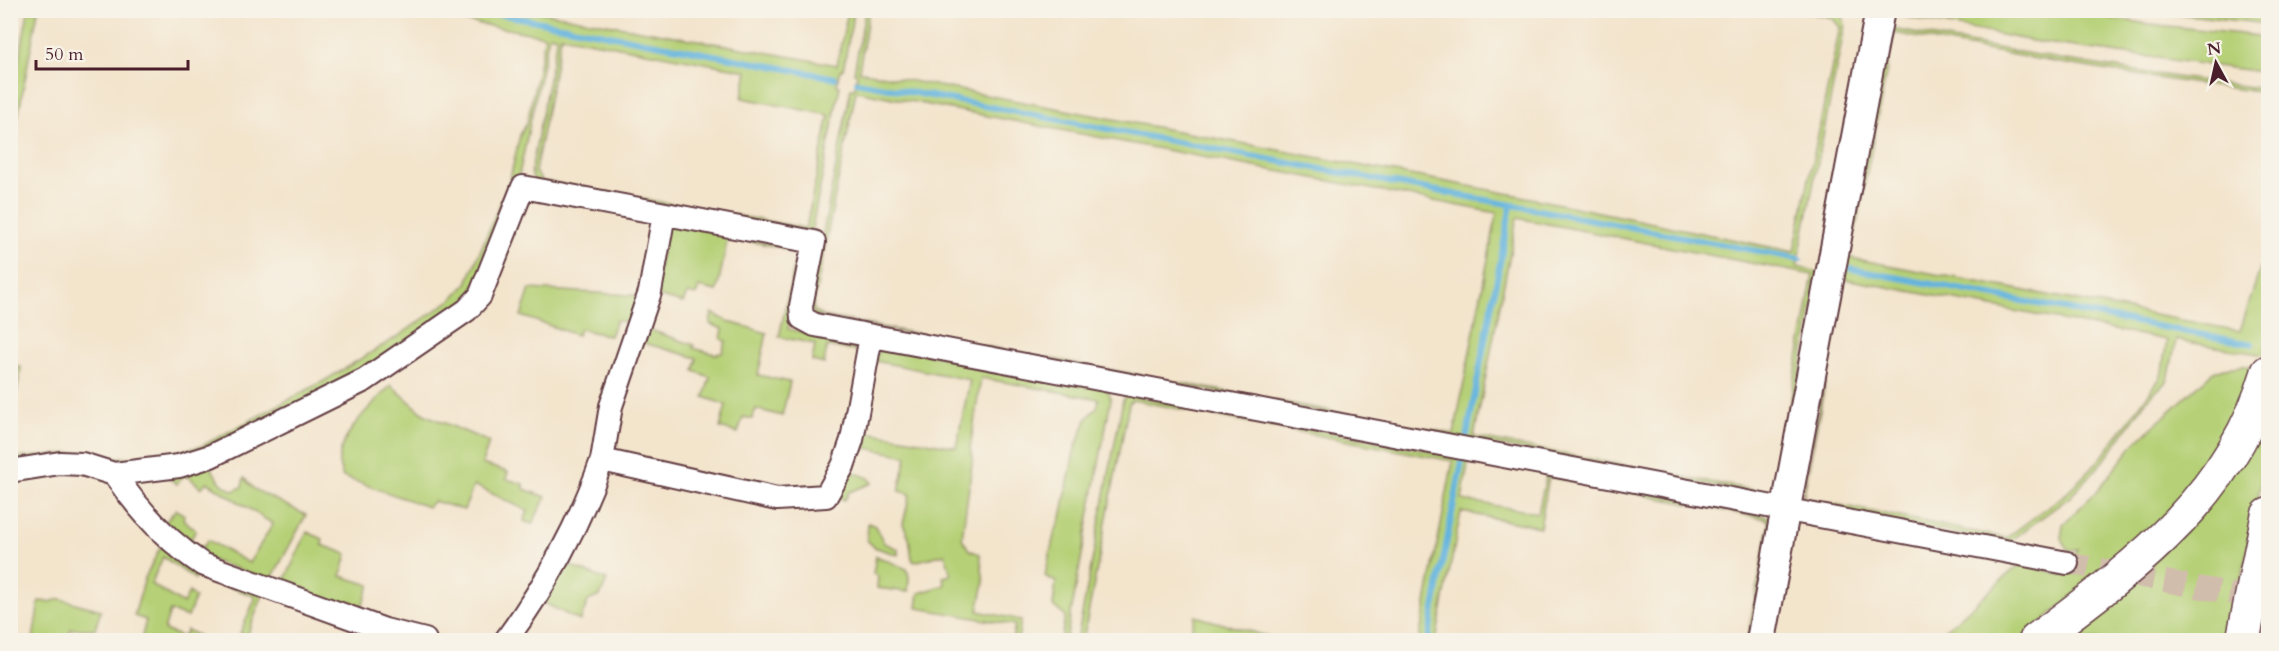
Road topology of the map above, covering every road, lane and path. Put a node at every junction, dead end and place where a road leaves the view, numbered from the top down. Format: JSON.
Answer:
{"nodes":[{"id":1,"x":1880,"y":10,"type":"edge"},
{"id":2,"x":664,"y":214,"type":"junction"},
{"id":3,"x":871,"y":336,"type":"junction"},
{"id":4,"x":2268,"y":374,"type":"edge"},
{"id":5,"x":602,"y":460,"type":"junction"},
{"id":6,"x":10,"y":471,"type":"edge"},
{"id":7,"x":114,"y":474,"type":"junction"},
{"id":8,"x":1786,"y":510,"type":"junction"},
{"id":9,"x":2268,"y":515,"type":"edge"},
{"id":10,"x":2067,"y":563,"type":"tunnel mouth"},
{"id":11,"x":425,"y":640,"type":"edge"},
{"id":12,"x":506,"y":640,"type":"edge"},
{"id":13,"x":1761,"y":640,"type":"edge"},
{"id":14,"x":2036,"y":640,"type":"edge"},
{"id":15,"x":2243,"y":640,"type":"edge"}],
"edges":[{"from":1,"to":8,"type":"street"},
{"from":2,"to":3,"type":"street"},
{"from":2,"to":5,"type":"street"},
{"from":2,"to":7,"type":"street"},
{"from":3,"to":5,"type":"street"},
{"from":3,"to":8,"type":"street"},
{"from":4,"to":14,"type":"highway"},
{"from":5,"to":12,"type":"street"},
{"from":6,"to":7,"type":"street"},
{"from":7,"to":11,"type":"street"},
{"from":8,"to":10,"type":"street"},
{"from":8,"to":13,"type":"street"},
{"from":9,"to":15,"type":"highway"}]}
